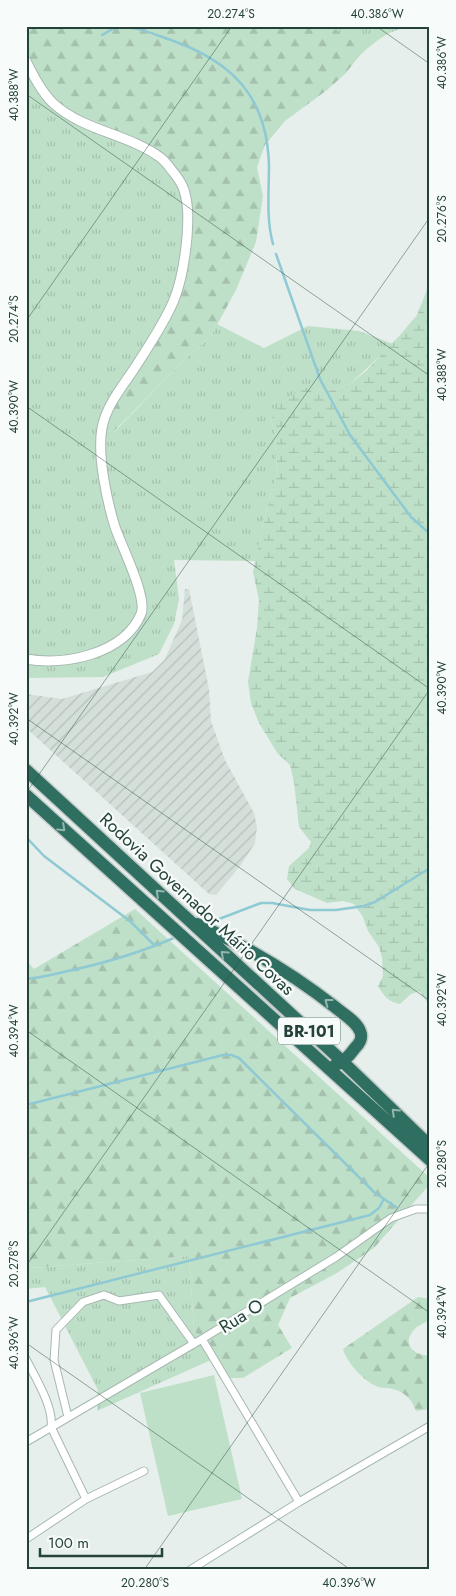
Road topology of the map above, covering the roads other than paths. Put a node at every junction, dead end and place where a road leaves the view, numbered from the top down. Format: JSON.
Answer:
{"nodes":[{"id":1,"x":26,"y":61,"type":"edge"},
{"id":2,"x":26,"y":660,"type":"edge"},
{"id":3,"x":26,"y":770,"type":"edge"},
{"id":4,"x":26,"y":795,"type":"edge"},
{"id":5,"x":186,"y":918,"type":"junction"},
{"id":6,"x":212,"y":963,"type":"junction"},
{"id":7,"x":342,"y":1061,"type":"junction"},
{"id":8,"x":430,"y":1146,"type":"edge"},
{"id":9,"x":430,"y":1160,"type":"edge"},
{"id":10,"x":430,"y":1209,"type":"edge"},
{"id":11,"x":202,"y":1340,"type":"junction"},
{"id":12,"x":194,"y":1344,"type":"junction"},
{"id":13,"x":26,"y":1359,"type":"edge"},
{"id":14,"x":68,"y":1417,"type":"junction"},
{"id":15,"x":51,"y":1426,"type":"junction"},
{"id":16,"x":430,"y":1426,"type":"edge"},
{"id":17,"x":26,"y":1442,"type":"edge"},
{"id":18,"x":144,"y":1471,"type":"dead end"},
{"id":19,"x":86,"y":1500,"type":"junction"},
{"id":20,"x":299,"y":1502,"type":"junction"},
{"id":21,"x":26,"y":1539,"type":"edge"},
{"id":22,"x":190,"y":1570,"type":"edge"}],
"edges":[{"from":1,"to":2,"type":"street"},
{"from":5,"to":3,"type":"highway","name":"Rodovia Governador Mário Covas","number":"BR-101","one_way":true},
{"from":4,"to":6,"type":"highway","name":"Rodovia Governador Mário Covas","number":"BR-101","one_way":true},
{"from":7,"to":5,"type":"highway","name":"Rodovia Governador Mário Covas","number":"BR-101","one_way":true},
{"from":7,"to":5,"type":"highway","one_way":true},
{"from":6,"to":7,"type":"highway"},
{"from":6,"to":9,"type":"highway","name":"Rodovia Governador Mário Covas","number":"BR-101"},
{"from":8,"to":7,"type":"highway","name":"Rodovia Governador Mário Covas","number":"BR-101","one_way":true},
{"from":10,"to":11,"type":"street","name":"Rua O"},
{"from":11,"to":12,"type":"street","name":"Rua O"},
{"from":11,"to":20,"type":"street"},
{"from":12,"to":14,"type":"street","name":"Rua O"},
{"from":12,"to":14,"type":"street"},
{"from":13,"to":15,"type":"street"},
{"from":14,"to":15,"type":"street","name":"Rua O"},
{"from":15,"to":17,"type":"street","name":"Rua O"},
{"from":15,"to":19,"type":"street"},
{"from":16,"to":20,"type":"street"},
{"from":18,"to":19,"type":"street"},
{"from":19,"to":21,"type":"street"},
{"from":20,"to":22,"type":"street"}]}
